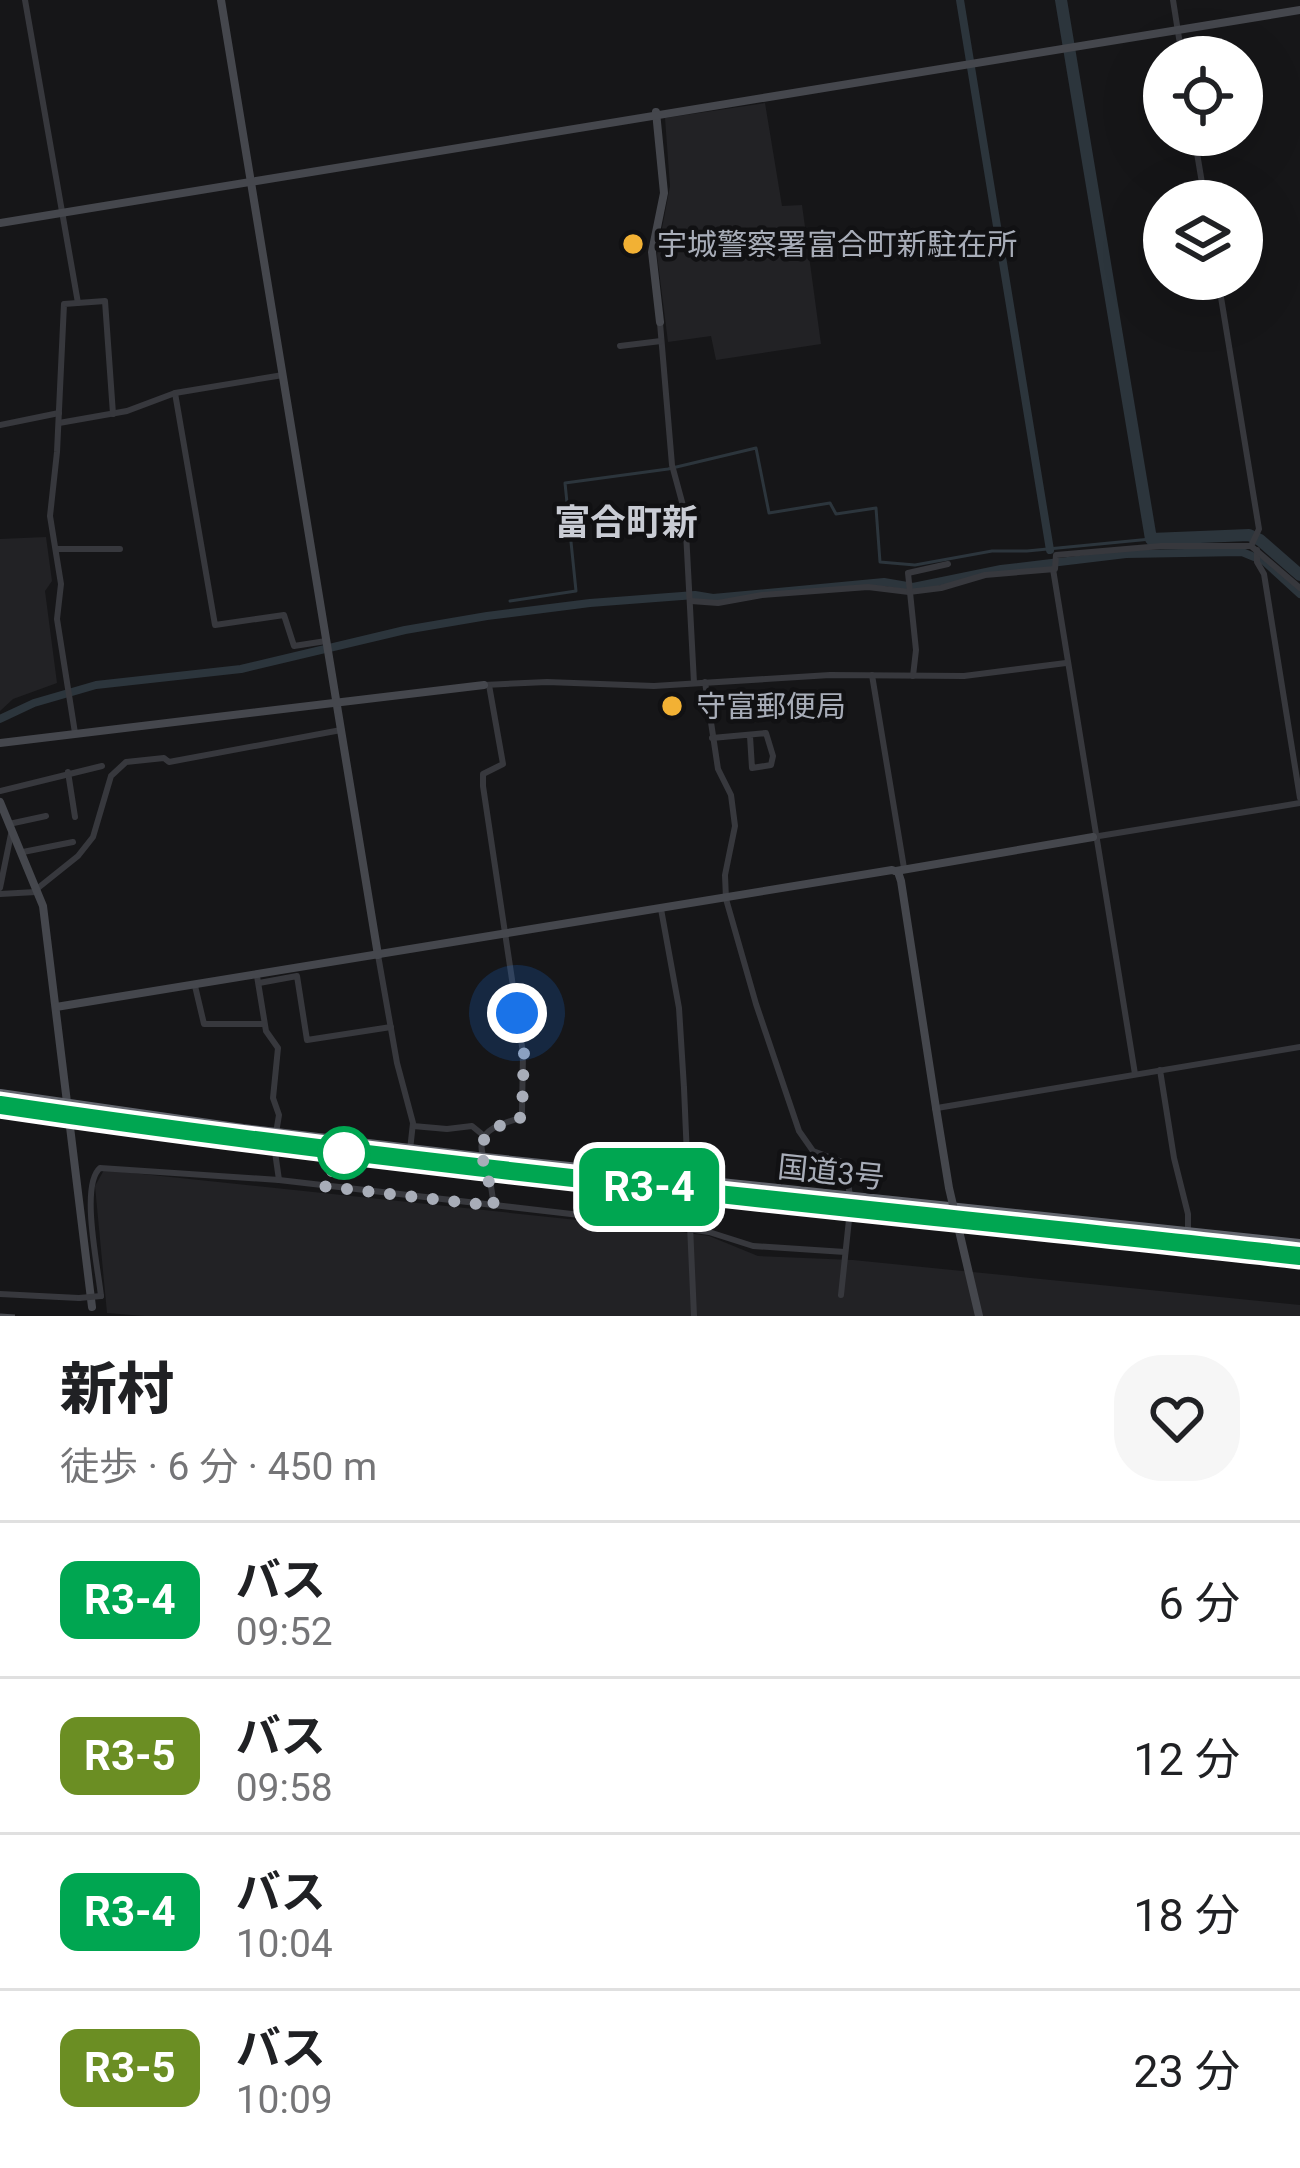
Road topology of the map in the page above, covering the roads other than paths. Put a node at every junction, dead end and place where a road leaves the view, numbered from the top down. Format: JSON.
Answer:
{"nodes":[{"id":1,"x":25,"y":0,"type":"edge"},
{"id":2,"x":221,"y":0,"type":"edge"},
{"id":3,"x":1173,"y":0,"type":"edge"},
{"id":4,"x":1300,"y":10,"type":"edge"},
{"id":5,"x":1177,"y":30,"type":"junction"},
{"id":6,"x":1178,"y":36,"type":"edge"},
{"id":7,"x":656,"y":112,"type":"junction"},
{"id":8,"x":251,"y":182,"type":"junction"},
{"id":9,"x":59,"y":213,"type":"junction"},
{"id":10,"x":0,"y":223,"type":"edge"},
{"id":11,"x":1221,"y":300,"type":"edge"},
{"id":12,"x":78,"y":303,"type":"junction"},
{"id":13,"x":660,"y":322,"type":"joint"},
{"id":14,"x":661,"y":340,"type":"junction"},
{"id":15,"x":620,"y":346,"type":"dead end"},
{"id":16,"x":283,"y":375,"type":"junction"},
{"id":17,"x":175,"y":393,"type":"junction"},
{"id":18,"x":59,"y":413,"type":"junction"},
{"id":19,"x":113,"y":414,"type":"junction"},
{"id":20,"x":59,"y":423,"type":"junction"},
{"id":21,"x":0,"y":425,"type":"edge"},
{"id":22,"x":57,"y":549,"type":"junction"},
{"id":23,"x":120,"y":549,"type":"dead end"},
{"id":24,"x":1255,"y":551,"type":"junction"},
{"id":25,"x":947,"y":563,"type":"dead end"},
{"id":26,"x":1056,"y":564,"type":"junction"},
{"id":27,"x":909,"y":588,"type":"junction"},
{"id":28,"x":1300,"y":588,"type":"edge"},
{"id":29,"x":691,"y":597,"type":"junction"},
{"id":30,"x":327,"y":646,"type":"junction"},
{"id":31,"x":1066,"y":663,"type":"junction"},
{"id":32,"x":872,"y":675,"type":"junction"},
{"id":33,"x":913,"y":676,"type":"junction"},
{"id":34,"x":705,"y":682,"type":"junction"},
{"id":35,"x":694,"y":683,"type":"junction"},
{"id":36,"x":487,"y":685,"type":"junction"},
{"id":37,"x":336,"y":701,"type":"junction"},
{"id":38,"x":341,"y":730,"type":"junction"},
{"id":39,"x":75,"y":733,"type":"junction"},
{"id":40,"x":750,"y":736,"type":"junction"},
{"id":41,"x":712,"y":739,"type":"junction"},
{"id":42,"x":0,"y":743,"type":"edge"},
{"id":43,"x":102,"y":766,"type":"dead end"},
{"id":44,"x":68,"y":772,"type":"junction"},
{"id":45,"x":0,"y":791,"type":"edge"},
{"id":46,"x":1300,"y":800,"type":"edge"},
{"id":47,"x":0,"y":802,"type":"edge"},
{"id":48,"x":2,"y":814,"type":"edge"},
{"id":49,"x":46,"y":816,"type":"dead end"},
{"id":50,"x":75,"y":817,"type":"dead end"},
{"id":51,"x":10,"y":827,"type":"junction"},
{"id":52,"x":1094,"y":837,"type":"junction"},
{"id":53,"x":73,"y":842,"type":"dead end"},
{"id":54,"x":23,"y":852,"type":"junction"},
{"id":55,"x":900,"y":870,"type":"junction"},
{"id":56,"x":1,"y":875,"type":"edge"},
{"id":57,"x":39,"y":890,"type":"junction"},
{"id":58,"x":0,"y":891,"type":"edge"},
{"id":59,"x":726,"y":898,"type":"junction"},
{"id":60,"x":655,"y":910,"type":"junction"},
{"id":61,"x":505,"y":935,"type":"junction"},
{"id":62,"x":378,"y":956,"type":"junction"},
{"id":63,"x":258,"y":980,"type":"junction"},
{"id":64,"x":195,"y":986,"type":"junction"},
{"id":65,"x":56,"y":1007,"type":"junction"},
{"id":66,"x":264,"y":1024,"type":"junction"},
{"id":67,"x":391,"y":1027,"type":"junction"},
{"id":68,"x":1300,"y":1047,"type":"edge"},
{"id":69,"x":1160,"y":1070,"type":"junction"},
{"id":70,"x":1135,"y":1074,"type":"junction"},
{"id":71,"x":0,"y":1095,"type":"edge"},
{"id":72,"x":0,"y":1106,"type":"edge"},
{"id":73,"x":936,"y":1108,"type":"junction"},
{"id":74,"x":69,"y":1109,"type":"junction"},
{"id":75,"x":413,"y":1126,"type":"junction"},
{"id":76,"x":483,"y":1135,"type":"junction"},
{"id":77,"x":275,"y":1140,"type":"junction"},
{"id":78,"x":410,"y":1150,"type":"junction"},
{"id":79,"x":487,"y":1165,"type":"junction"},
{"id":80,"x":279,"y":1180,"type":"junction"},
{"id":81,"x":645,"y":1181,"type":"junction"},
{"id":82,"x":850,"y":1203,"type":"junction"},
{"id":83,"x":494,"y":1206,"type":"junction"},
{"id":84,"x":640,"y":1222,"type":"junction"},
{"id":85,"x":1187,"y":1238,"type":"junction"},
{"id":86,"x":1300,"y":1245,"type":"edge"},
{"id":87,"x":844,"y":1252,"type":"junction"},
{"id":88,"x":1300,"y":1256,"type":"edge"},
{"id":89,"x":0,"y":1294,"type":"edge"},
{"id":90,"x":842,"y":1294,"type":"dead end"},
{"id":91,"x":92,"y":1307,"type":"dead end"},
{"id":92,"x":694,"y":1316,"type":"edge"},
{"id":93,"x":979,"y":1316,"type":"edge"}],
"edges":[{"from":1,"to":9,"type":"street"},
{"from":2,"to":8,"type":"street"},
{"from":3,"to":5,"type":"street"},
{"from":4,"to":5,"type":"street"},
{"from":5,"to":6,"type":"street"},
{"from":5,"to":7,"type":"street"},
{"from":7,"to":8,"type":"street"},
{"from":7,"to":13,"type":"street"},
{"from":8,"to":9,"type":"street"},
{"from":8,"to":16,"type":"street"},
{"from":9,"to":10,"type":"street"},
{"from":9,"to":12,"type":"street"},
{"from":11,"to":24,"type":"street"},
{"from":12,"to":18,"type":"street"},
{"from":12,"to":19,"type":"street"},
{"from":13,"to":14,"type":"street"},
{"from":14,"to":15,"type":"street"},
{"from":14,"to":29,"type":"street"},
{"from":16,"to":17,"type":"street"},
{"from":16,"to":30,"type":"street"},
{"from":17,"to":19,"type":"street"},
{"from":17,"to":30,"type":"street"},
{"from":18,"to":20,"type":"street"},
{"from":18,"to":21,"type":"street"},
{"from":19,"to":20,"type":"street"},
{"from":20,"to":22,"type":"street"},
{"from":22,"to":23,"type":"street"},
{"from":22,"to":39,"type":"street"},
{"from":24,"to":26,"type":"street"},
{"from":24,"to":28,"type":"street"},
{"from":24,"to":46,"type":"street"},
{"from":25,"to":27,"type":"street"},
{"from":26,"to":27,"type":"street"},
{"from":26,"to":31,"type":"street"},
{"from":27,"to":29,"type":"street"},
{"from":27,"to":33,"type":"street"},
{"from":29,"to":35,"type":"street"},
{"from":30,"to":37,"type":"street"},
{"from":31,"to":33,"type":"street"},
{"from":31,"to":52,"type":"street"},
{"from":32,"to":33,"type":"street"},
{"from":32,"to":34,"type":"street"},
{"from":32,"to":55,"type":"street"},
{"from":34,"to":35,"type":"street"},
{"from":34,"to":41,"type":"street"},
{"from":35,"to":36,"type":"street"},
{"from":36,"to":37,"type":"street"},
{"from":36,"to":61,"type":"street"},
{"from":37,"to":38,"type":"street"},
{"from":37,"to":39,"type":"street"},
{"from":38,"to":57,"type":"street"},
{"from":38,"to":62,"type":"street"},
{"from":39,"to":42,"type":"street"},
{"from":40,"to":40,"type":"street"},
{"from":40,"to":41,"type":"street"},
{"from":41,"to":59,"type":"street"},
{"from":43,"to":44,"type":"street"},
{"from":44,"to":45,"type":"street"},
{"from":44,"to":50,"type":"street"},
{"from":46,"to":52,"type":"street"},
{"from":47,"to":48,"type":"street"},
{"from":48,"to":51,"type":"street"},
{"from":49,"to":51,"type":"street"},
{"from":51,"to":54,"type":"street"},
{"from":51,"to":56,"type":"street"},
{"from":52,"to":55,"type":"street"},
{"from":52,"to":70,"type":"street"},
{"from":53,"to":54,"type":"street"},
{"from":54,"to":57,"type":"street"},
{"from":55,"to":59,"type":"street"},
{"from":55,"to":73,"type":"street"},
{"from":56,"to":58,"type":"street"},
{"from":57,"to":58,"type":"street"},
{"from":57,"to":65,"type":"street"},
{"from":59,"to":60,"type":"street"},
{"from":59,"to":82,"type":"street"},
{"from":60,"to":61,"type":"street"},
{"from":60,"to":92,"type":"street","bridge":true},
{"from":61,"to":62,"type":"street"},
{"from":61,"to":76,"type":"street"},
{"from":62,"to":63,"type":"street"},
{"from":62,"to":67,"type":"street"},
{"from":63,"to":64,"type":"street"},
{"from":63,"to":66,"type":"street"},
{"from":63,"to":67,"type":"street"},
{"from":64,"to":65,"type":"street"},
{"from":64,"to":66,"type":"street"},
{"from":65,"to":74,"type":"street"},
{"from":66,"to":77,"type":"street"},
{"from":67,"to":75,"type":"street"},
{"from":68,"to":69,"type":"street"},
{"from":69,"to":70,"type":"street"},
{"from":69,"to":85,"type":"street"},
{"from":70,"to":73,"type":"street"},
{"from":71,"to":74,"type":"highway","name":"国道3号"},
{"from":72,"to":74,"type":"highway","name":"国道3号"},
{"from":73,"to":93,"type":"street","bridge":true},
{"from":74,"to":77,"type":"highway","name":"国道3号"},
{"from":74,"to":91,"type":"street"},
{"from":75,"to":76,"type":"street"},
{"from":75,"to":78,"type":"street"},
{"from":76,"to":79,"type":"street"},
{"from":77,"to":78,"type":"highway","name":"国道3号"},
{"from":77,"to":79,"type":"highway","name":"国道3号"},
{"from":77,"to":80,"type":"street"},
{"from":78,"to":79,"type":"highway","name":"国道3号"},
{"from":79,"to":81,"type":"highway","name":"国道3号"},
{"from":79,"to":83,"type":"street"},
{"from":80,"to":83,"type":"street"},
{"from":80,"to":89,"type":"street","bridge":true},
{"from":81,"to":82,"type":"highway","name":"国道3号"},
{"from":81,"to":84,"type":"street"},
{"from":82,"to":85,"type":"highway","name":"国道3号"},
{"from":82,"to":87,"type":"street"},
{"from":83,"to":84,"type":"street"},
{"from":84,"to":87,"type":"street"},
{"from":85,"to":86,"type":"highway","name":"国道3号"},
{"from":85,"to":88,"type":"highway","name":"国道3号"},
{"from":87,"to":90,"type":"street"}]}
